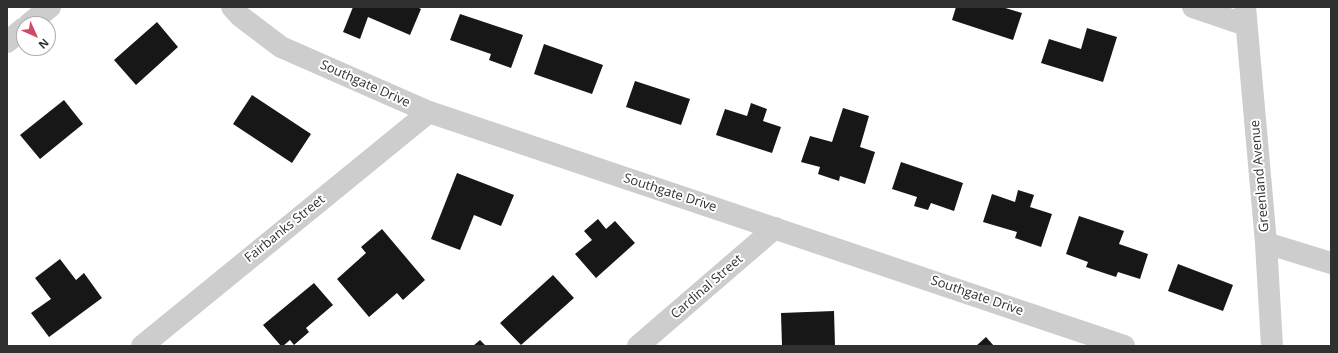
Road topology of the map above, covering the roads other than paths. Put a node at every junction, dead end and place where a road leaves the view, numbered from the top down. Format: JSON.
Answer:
{"nodes":[{"id":1,"x":50,"y":7,"type":"edge"},
{"id":2,"x":232,"y":7,"type":"edge"},
{"id":3,"x":1193,"y":7,"type":"edge"},
{"id":4,"x":39,"y":16,"type":"edge"},
{"id":5,"x":1245,"y":16,"type":"edge"},
{"id":6,"x":16,"y":35,"type":"edge"},
{"id":7,"x":7,"y":42,"type":"edge"},
{"id":8,"x":429,"y":112,"type":"junction"},
{"id":9,"x":775,"y":228,"type":"junction"},
{"id":10,"x":1266,"y":243,"type":"junction"},
{"id":11,"x":1331,"y":263,"type":"edge"},
{"id":12,"x":142,"y":346,"type":"edge"},
{"id":13,"x":638,"y":346,"type":"edge"},
{"id":14,"x":1124,"y":346,"type":"edge"},
{"id":15,"x":1272,"y":346,"type":"edge"}],
"edges":[{"from":1,"to":4,"type":"street"},
{"from":2,"to":8,"type":"street","name":"Southgate Drive"},
{"from":3,"to":5,"type":"street"},
{"from":5,"to":10,"type":"street","name":"Greenland Avenue"},
{"from":6,"to":7,"type":"street"},
{"from":8,"to":9,"type":"street","name":"Southgate Drive"},
{"from":8,"to":12,"type":"street","name":"Fairbanks Street"},
{"from":9,"to":13,"type":"street","name":"Cardinal Street"},
{"from":9,"to":14,"type":"street","name":"Southgate Drive"},
{"from":10,"to":11,"type":"street"},
{"from":10,"to":15,"type":"street","name":"Greenland Avenue"}]}
